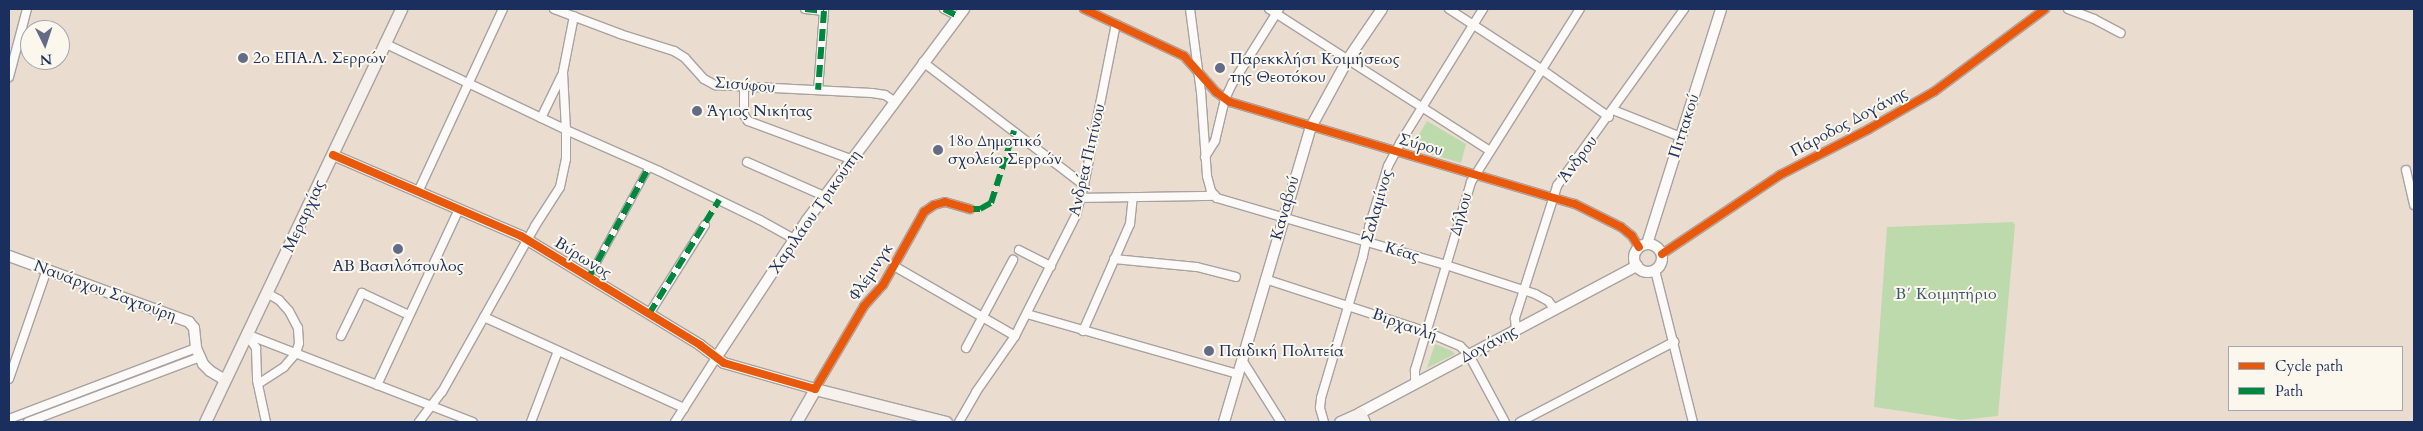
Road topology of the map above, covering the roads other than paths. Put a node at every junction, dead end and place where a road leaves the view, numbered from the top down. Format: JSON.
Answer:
{"nodes":[{"id":1,"x":26,"y":9,"type":"edge"},
{"id":2,"x":401,"y":9,"type":"edge"},
{"id":3,"x":503,"y":9,"type":"edge"},
{"id":4,"x":554,"y":9,"type":"edge"},
{"id":5,"x":805,"y":9,"type":"edge"},
{"id":6,"x":944,"y":9,"type":"edge"},
{"id":7,"x":1084,"y":9,"type":"edge"},
{"id":8,"x":1190,"y":9,"type":"edge"},
{"id":9,"x":1382,"y":9,"type":"edge"},
{"id":10,"x":1449,"y":9,"type":"edge"},
{"id":11,"x":1483,"y":9,"type":"edge"},
{"id":12,"x":1580,"y":9,"type":"edge"},
{"id":13,"x":1684,"y":9,"type":"edge"},
{"id":14,"x":1722,"y":9,"type":"edge"},
{"id":15,"x":2045,"y":9,"type":"edge"},
{"id":16,"x":2068,"y":9,"type":"edge"},
{"id":17,"x":824,"y":10,"type":"edge"},
{"id":18,"x":1275,"y":10,"type":"edge"},
{"id":19,"x":961,"y":13,"type":"edge"},
{"id":20,"x":574,"y":16,"type":"junction"},
{"id":21,"x":1116,"y":24,"type":"junction"},
{"id":22,"x":1474,"y":24,"type":"junction"},
{"id":23,"x":2120,"y":33,"type":"dead end"},
{"id":24,"x":384,"y":43,"type":"junction"},
{"id":25,"x":1348,"y":59,"type":"junction"},
{"id":26,"x":923,"y":62,"type":"junction"},
{"id":27,"x":1198,"y":68,"type":"junction"},
{"id":28,"x":1542,"y":69,"type":"junction"},
{"id":29,"x":563,"y":72,"type":"junction"},
{"id":30,"x":9,"y":76,"type":"edge"},
{"id":31,"x":468,"y":84,"type":"junction"},
{"id":32,"x":744,"y":87,"type":"junction"},
{"id":33,"x":818,"y":90,"type":"junction"},
{"id":34,"x":1225,"y":99,"type":"junction"},
{"id":35,"x":894,"y":101,"type":"junction"},
{"id":36,"x":1423,"y":106,"type":"junction"},
{"id":37,"x":1611,"y":113,"type":"junction"},
{"id":38,"x":541,"y":118,"type":"junction"},
{"id":39,"x":1310,"y":127,"type":"junction"},
{"id":40,"x":566,"y":130,"type":"junction"},
{"id":41,"x":1681,"y":137,"type":"junction"},
{"id":42,"x":1489,"y":150,"type":"junction"},
{"id":43,"x":1394,"y":152,"type":"junction"},
{"id":44,"x":333,"y":155,"type":"junction"},
{"id":45,"x":1205,"y":156,"type":"junction"},
{"id":46,"x":851,"y":159,"type":"junction"},
{"id":47,"x":747,"y":162,"type":"dead end"},
{"id":48,"x":649,"y":167,"type":"junction"},
{"id":49,"x":2406,"y":170,"type":"dead end"},
{"id":50,"x":1474,"y":174,"type":"junction"},
{"id":51,"x":1084,"y":185,"type":"junction"},
{"id":52,"x":418,"y":192,"type":"junction"},
{"id":53,"x":824,"y":196,"type":"junction"},
{"id":54,"x":1215,"y":196,"type":"junction"},
{"id":55,"x":1133,"y":197,"type":"junction"},
{"id":56,"x":1553,"y":197,"type":"junction"},
{"id":57,"x":1081,"y":198,"type":"junction"},
{"id":58,"x":2414,"y":205,"type":"edge"},
{"id":59,"x":970,"y":208,"type":"dead end"},
{"id":60,"x":459,"y":209,"type":"junction"},
{"id":61,"x":1282,"y":218,"type":"junction"},
{"id":62,"x":705,"y":225,"type":"dead end"},
{"id":63,"x":794,"y":239,"type":"junction"},
{"id":64,"x":527,"y":240,"type":"junction"},
{"id":65,"x":1366,"y":242,"type":"junction"},
{"id":66,"x":1643,"y":245,"type":"junction"},
{"id":67,"x":1019,"y":250,"type":"dead end"},
{"id":68,"x":1662,"y":254,"type":"junction"},
{"id":69,"x":9,"y":256,"type":"edge"},
{"id":70,"x":1114,"y":259,"type":"junction"},
{"id":71,"x":1014,"y":260,"type":"dead end"},
{"id":72,"x":1446,"y":265,"type":"junction"},
{"id":73,"x":894,"y":266,"type":"junction"},
{"id":74,"x":1051,"y":266,"type":"junction"},
{"id":75,"x":1637,"y":266,"type":"junction"},
{"id":76,"x":47,"y":269,"type":"junction"},
{"id":77,"x":1655,"y":270,"type":"junction"},
{"id":78,"x":1236,"y":277,"type":"dead end"},
{"id":79,"x":589,"y":278,"type":"junction"},
{"id":80,"x":1265,"y":279,"type":"junction"},
{"id":81,"x":1524,"y":291,"type":"junction"},
{"id":82,"x":267,"y":293,"type":"junction"},
{"id":83,"x":1348,"y":305,"type":"junction"},
{"id":84,"x":1555,"y":309,"type":"junction"},
{"id":85,"x":649,"y":314,"type":"junction"},
{"id":86,"x":1027,"y":314,"type":"junction"},
{"id":87,"x":409,"y":316,"type":"junction"},
{"id":88,"x":983,"y":316,"type":"junction"},
{"id":89,"x":484,"y":317,"type":"junction"},
{"id":90,"x":1516,"y":330,"type":"junction"},
{"id":91,"x":1083,"y":331,"type":"junction"},
{"id":92,"x":1427,"y":332,"type":"junction"},
{"id":93,"x":246,"y":334,"type":"junction"},
{"id":94,"x":341,"y":336,"type":"dead end"},
{"id":95,"x":1013,"y":339,"type":"junction"},
{"id":96,"x":1674,"y":342,"type":"junction"},
{"id":97,"x":966,"y":348,"type":"dead end"},
{"id":98,"x":558,"y":351,"type":"junction"},
{"id":99,"x":198,"y":353,"type":"junction"},
{"id":100,"x":296,"y":353,"type":"junction"},
{"id":101,"x":1470,"y":355,"type":"junction"},
{"id":102,"x":716,"y":358,"type":"junction"},
{"id":103,"x":1242,"y":360,"type":"junction"},
{"id":104,"x":1238,"y":374,"type":"junction"},
{"id":105,"x":9,"y":379,"type":"edge"},
{"id":106,"x":225,"y":380,"type":"junction"},
{"id":107,"x":258,"y":384,"type":"junction"},
{"id":108,"x":1415,"y":384,"type":"junction"},
{"id":109,"x":377,"y":385,"type":"junction"},
{"id":110,"x":815,"y":389,"type":"junction"},
{"id":111,"x":432,"y":406,"type":"junction"},
{"id":112,"x":684,"y":408,"type":"junction"},
{"id":113,"x":1362,"y":418,"type":"edge"},
{"id":114,"x":9,"y":419,"type":"edge"},
{"id":115,"x":28,"y":422,"type":"edge"},
{"id":116,"x":205,"y":422,"type":"edge"},
{"id":117,"x":266,"y":422,"type":"edge"},
{"id":118,"x":419,"y":422,"type":"edge"},
{"id":119,"x":473,"y":422,"type":"edge"},
{"id":120,"x":532,"y":422,"type":"edge"},
{"id":121,"x":675,"y":422,"type":"edge"},
{"id":122,"x":796,"y":422,"type":"edge"},
{"id":123,"x":946,"y":422,"type":"edge"},
{"id":124,"x":959,"y":422,"type":"edge"},
{"id":125,"x":1224,"y":422,"type":"edge"},
{"id":126,"x":1280,"y":422,"type":"edge"},
{"id":127,"x":1324,"y":422,"type":"edge"},
{"id":128,"x":1340,"y":422,"type":"edge"},
{"id":129,"x":1506,"y":422,"type":"edge"},
{"id":130,"x":1520,"y":422,"type":"edge"},
{"id":131,"x":1693,"y":422,"type":"edge"}],
"edges":[{"from":1,"to":30,"type":"street"},
{"from":2,"to":24,"type":"main road","name":"Μεραρχίας"},
{"from":3,"to":31,"type":"street"},
{"from":4,"to":20,"type":"street","name":"Σισύφου"},
{"from":5,"to":17,"type":"street"},
{"from":6,"to":19,"type":"street"},
{"from":7,"to":21,"type":"street"},
{"from":8,"to":27,"type":"street"},
{"from":9,"to":25,"type":"street","name":"Καναβού"},
{"from":10,"to":22,"type":"street"},
{"from":11,"to":22,"type":"street","name":"Σαλαμίνος"},
{"from":12,"to":28,"type":"street","name":"Δήλου"},
{"from":13,"to":37,"type":"street","name":"Άνδρου"},
{"from":14,"to":41,"type":"street","name":"Πιττακού"},
{"from":15,"to":68,"type":"street","name":"Πάροδος Δογάνης"},
{"from":16,"to":23,"type":"street"},
{"from":17,"to":33,"type":"street"},
{"from":18,"to":25,"type":"street"},
{"from":18,"to":34,"type":"street"},
{"from":19,"to":26,"type":"street","name":"Χαριλάου Τρικούπη"},
{"from":20,"to":29,"type":"street"},
{"from":20,"to":32,"type":"street","name":"Σισύφου"},
{"from":21,"to":27,"type":"street"},
{"from":21,"to":51,"type":"street","name":"Ανδρέα Πιπίνου"},
{"from":22,"to":28,"type":"street"},
{"from":22,"to":36,"type":"street","name":"Σαλαμίνος"},
{"from":24,"to":31,"type":"street"},
{"from":24,"to":44,"type":"main road","name":"Μεραρχίας"},
{"from":25,"to":36,"type":"street"},
{"from":25,"to":39,"type":"street","name":"Καναβού"},
{"from":26,"to":35,"type":"street","name":"Χαριλάου Τρικούπη"},
{"from":26,"to":51,"type":"street"},
{"from":27,"to":34,"type":"street","name":"Σύρου"},
{"from":27,"to":45,"type":"street"},
{"from":28,"to":37,"type":"street"},
{"from":28,"to":42,"type":"street","name":"Δήλου"},
{"from":29,"to":38,"type":"street"},
{"from":29,"to":40,"type":"street"},
{"from":31,"to":38,"type":"street"},
{"from":31,"to":52,"type":"street"},
{"from":32,"to":33,"type":"street","name":"Σισύφου"},
{"from":32,"to":46,"type":"street"},
{"from":33,"to":35,"type":"street","name":"Σισύφου"},
{"from":34,"to":39,"type":"street","name":"Σύρου"},
{"from":34,"to":45,"type":"street"},
{"from":35,"to":46,"type":"street","name":"Χαριλάου Τρικούπη"},
{"from":36,"to":42,"type":"street"},
{"from":36,"to":43,"type":"street","name":"Σαλαμίνος"},
{"from":37,"to":41,"type":"street"},
{"from":37,"to":56,"type":"street","name":"Άνδρου"},
{"from":38,"to":40,"type":"street"},
{"from":39,"to":43,"type":"street","name":"Σύρου"},
{"from":39,"to":61,"type":"street","name":"Καναβού"},
{"from":40,"to":48,"type":"street"},
{"from":40,"to":64,"type":"street"},
{"from":41,"to":66,"type":"street","name":"Πιττακού"},
{"from":42,"to":50,"type":"street","name":"Δήλου"},
{"from":43,"to":50,"type":"street","name":"Σύρου"},
{"from":43,"to":65,"type":"street","name":"Σαλαμίνος"},
{"from":44,"to":52,"type":"street","name":"Βύρωνος"},
{"from":44,"to":82,"type":"main road","name":"Μεραρχίας"},
{"from":45,"to":54,"type":"street"},
{"from":46,"to":53,"type":"street","name":"Χαριλάου Τρικούπη"},
{"from":47,"to":53,"type":"street"},
{"from":48,"to":63,"type":"street"},
{"from":48,"to":79,"type":"street"},
{"from":49,"to":58,"type":"street"},
{"from":50,"to":56,"type":"street","name":"Σύρου"},
{"from":50,"to":72,"type":"street","name":"Δήλου"},
{"from":51,"to":57,"type":"street","name":"Ανδρέα Πιπίνου"},
{"from":52,"to":60,"type":"street","name":"Βύρωνος"},
{"from":53,"to":63,"type":"street","name":"Χαριλάου Τρικούπη"},
{"from":54,"to":55,"type":"street"},
{"from":54,"to":61,"type":"street","name":"Κέας"},
{"from":55,"to":57,"type":"street"},
{"from":55,"to":70,"type":"street"},
{"from":56,"to":66,"type":"street","name":"Σύρου"},
{"from":56,"to":81,"type":"street","name":"Άνδρου"},
{"from":57,"to":74,"type":"street","name":"Ανδρέα Πιπίνου"},
{"from":59,"to":73,"type":"street","name":"Φλέμινγκ"},
{"from":60,"to":64,"type":"street","name":"Βύρωνος"},
{"from":60,"to":87,"type":"street"},
{"from":61,"to":65,"type":"street","name":"Κέας"},
{"from":61,"to":80,"type":"street","name":"Καναβού"},
{"from":62,"to":85,"type":"street"},
{"from":63,"to":102,"type":"street","name":"Χαριλάου Τρικούπη"},
{"from":64,"to":79,"type":"street","name":"Βύρωνος"},
{"from":64,"to":89,"type":"street"},
{"from":65,"to":72,"type":"street","name":"Κέας"},
{"from":65,"to":83,"type":"street","name":"Σαλαμίνος"},
{"from":66,"to":68,"type":"street"},
{"from":66,"to":75,"type":"street"},
{"from":67,"to":74,"type":"street"},
{"from":68,"to":77,"type":"street"},
{"from":69,"to":76,"type":"street","name":"Ναυάρχου Σαχτούρη"},
{"from":70,"to":78,"type":"street"},
{"from":70,"to":91,"type":"street"},
{"from":71,"to":88,"type":"street"},
{"from":72,"to":81,"type":"street","name":"Κέας"},
{"from":72,"to":92,"type":"street","name":"Δήλου"},
{"from":73,"to":88,"type":"street"},
{"from":73,"to":110,"type":"street","name":"Φλέμινγκ"},
{"from":74,"to":86,"type":"street","name":"Ανδρέα Πιπίνου"},
{"from":75,"to":77,"type":"street"},
{"from":75,"to":84,"type":"street","name":"Δογάνης"},
{"from":76,"to":99,"type":"street","name":"Ναυάρχου Σαχτούρη"},
{"from":76,"to":105,"type":"street"},
{"from":77,"to":96,"type":"street"},
{"from":79,"to":85,"type":"street","name":"Βύρωνος"},
{"from":80,"to":83,"type":"street","name":"Βιρχανλή"},
{"from":80,"to":103,"type":"street","name":"Καναβού"},
{"from":81,"to":84,"type":"street","name":"Κέας"},
{"from":81,"to":90,"type":"street","name":"Άνδρου"},
{"from":82,"to":93,"type":"main road","name":"Μεραρχίας"},
{"from":82,"to":100,"type":"street"},
{"from":83,"to":92,"type":"street","name":"Βιρχανλή"},
{"from":83,"to":127,"type":"street","name":"Σαλαμίνος"},
{"from":84,"to":90,"type":"street","name":"Δογάνης"},
{"from":85,"to":102,"type":"street","name":"Βύρωνος"},
{"from":86,"to":91,"type":"street"},
{"from":86,"to":95,"type":"street","name":"Ανδρέα Πιπίνου"},
{"from":87,"to":94,"type":"street"},
{"from":87,"to":109,"type":"street"},
{"from":88,"to":95,"type":"street"},
{"from":88,"to":97,"type":"street"},
{"from":89,"to":98,"type":"street"},
{"from":89,"to":111,"type":"street"},
{"from":90,"to":101,"type":"street","name":"Δογάνης"},
{"from":91,"to":104,"type":"street"},
{"from":92,"to":101,"type":"street","name":"Βιρχανλή"},
{"from":92,"to":108,"type":"street","name":"Δήλου"},
{"from":93,"to":100,"type":"street"},
{"from":93,"to":106,"type":"main road","name":"Μεραρχίας"},
{"from":93,"to":107,"type":"street"},
{"from":95,"to":124,"type":"street","name":"Ανδρέα Πιπίνου"},
{"from":96,"to":130,"type":"street"},
{"from":96,"to":131,"type":"street"},
{"from":98,"to":112,"type":"street"},
{"from":98,"to":120,"type":"street"},
{"from":99,"to":106,"type":"street"},
{"from":99,"to":114,"type":"street"},
{"from":99,"to":115,"type":"street"},
{"from":100,"to":107,"type":"street"},
{"from":100,"to":109,"type":"street"},
{"from":101,"to":108,"type":"street","name":"Δογάνης"},
{"from":101,"to":129,"type":"street","name":"Βιρχανλή"},
{"from":102,"to":110,"type":"street","name":"Βύρωνος"},
{"from":102,"to":112,"type":"street","name":"Χαριλάου Τρικούπη"},
{"from":103,"to":104,"type":"street","name":"Καναβού"},
{"from":103,"to":126,"type":"street"},
{"from":104,"to":125,"type":"street","name":"Καναβού"},
{"from":106,"to":116,"type":"main road","name":"Μεραρχίας"},
{"from":107,"to":117,"type":"street"},
{"from":108,"to":113,"type":"street","name":"Δογάνης"},
{"from":109,"to":111,"type":"street"},
{"from":110,"to":122,"type":"main road","name":"Φλέμινγκ"},
{"from":110,"to":123,"type":"main road","name":"Βύρωνος"},
{"from":111,"to":118,"type":"street"},
{"from":111,"to":119,"type":"street"},
{"from":112,"to":121,"type":"street","name":"Χαριλάου Τρικούπη"},
{"from":113,"to":128,"type":"main road","name":"Δογάνης"}]}
